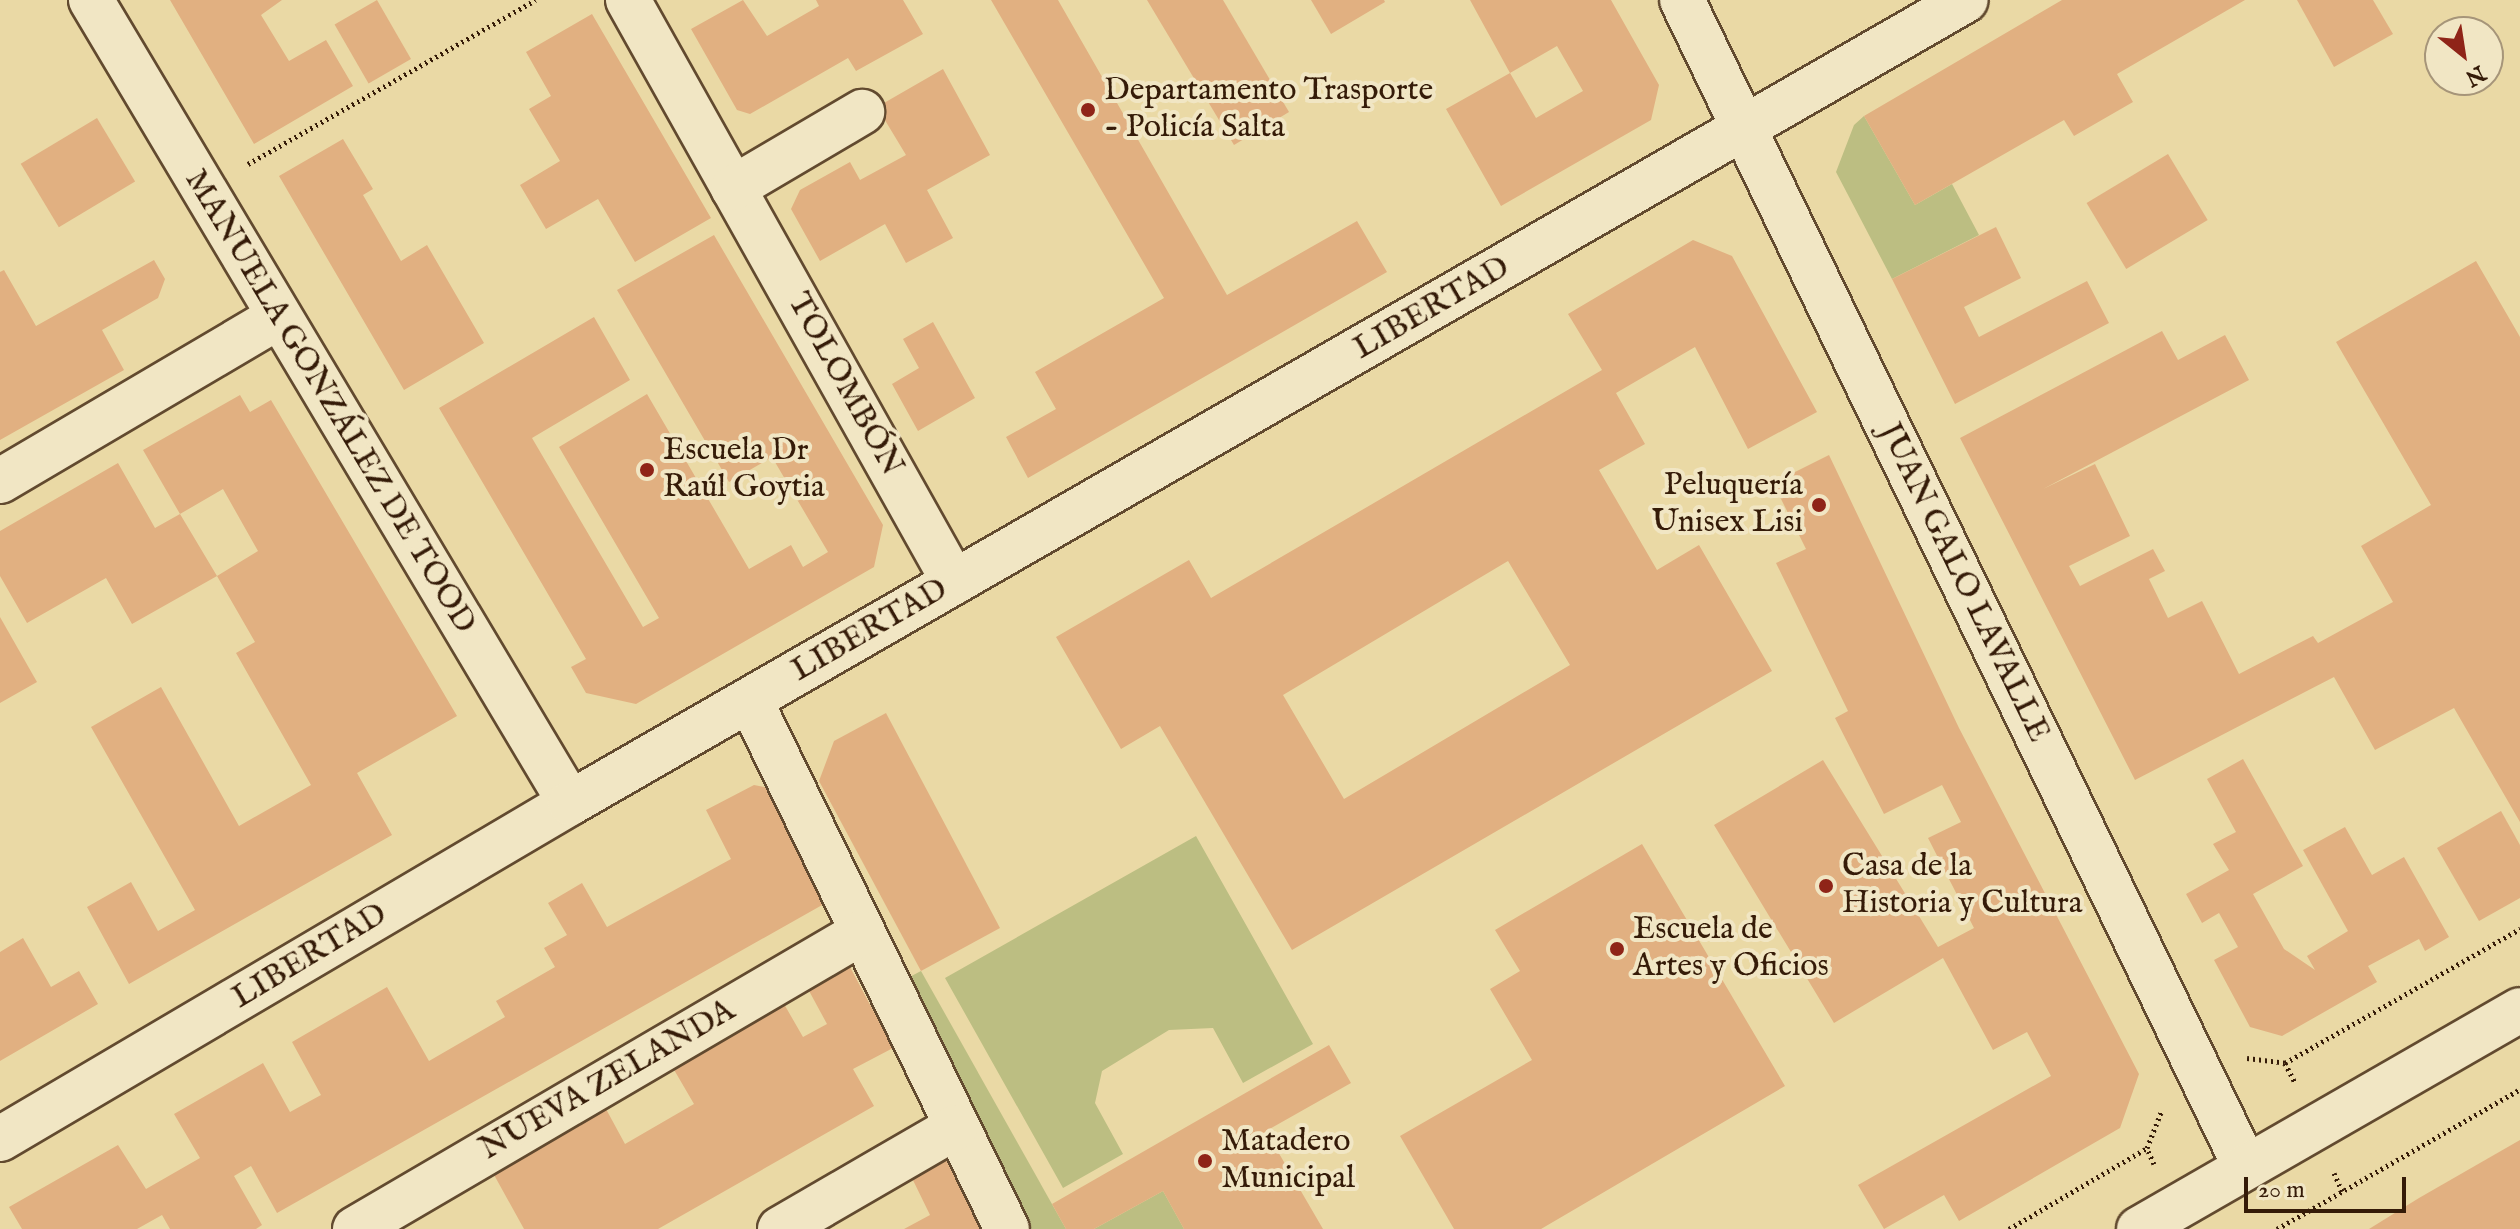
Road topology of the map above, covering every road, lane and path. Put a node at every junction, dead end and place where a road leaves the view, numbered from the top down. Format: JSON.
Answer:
{"nodes":[{"id":1,"x":91,"y":0,"type":"edge"},
{"id":2,"x":535,"y":0,"type":"edge"},
{"id":3,"x":628,"y":0,"type":"edge"},
{"id":4,"x":1682,"y":0,"type":"edge"},
{"id":5,"x":1966,"y":0,"type":"edge"},
{"id":6,"x":862,"y":112,"type":"dead end"},
{"id":7,"x":1744,"y":131,"type":"junction"},
{"id":8,"x":733,"y":188,"type":"junction"},
{"id":9,"x":201,"y":190,"type":"junction"},
{"id":10,"x":277,"y":318,"type":"junction"},
{"id":11,"x":0,"y":481,"type":"edge"},
{"id":12,"x":954,"y":582,"type":"junction"},
{"id":13,"x":750,"y":700,"type":"junction"},
{"id":14,"x":570,"y":803,"type":"junction"},
{"id":15,"x":2520,"y":929,"type":"edge"},
{"id":16,"x":861,"y":933,"type":"junction"},
{"id":17,"x":2520,"y":1010,"type":"edge"},
{"id":18,"x":2285,"y":1063,"type":"junction"},
{"id":19,"x":2204,"y":1079,"type":"junction"},
{"id":20,"x":2520,"y":1089,"type":"edge"},
{"id":21,"x":2314,"y":1126,"type":"junction"},
{"id":22,"x":956,"y":1127,"type":"junction"},
{"id":23,"x":0,"y":1139,"type":"edge"},
{"id":24,"x":2147,"y":1148,"type":"junction"},
{"id":25,"x":2245,"y":1166,"type":"junction"},
{"id":26,"x":2157,"y":1218,"type":"edge"},
{"id":27,"x":355,"y":1229,"type":"edge"},
{"id":28,"x":780,"y":1229,"type":"edge"},
{"id":29,"x":1007,"y":1229,"type":"edge"},
{"id":30,"x":2009,"y":1229,"type":"edge"},
{"id":31,"x":2277,"y":1229,"type":"edge"}],
"edges":[{"from":1,"to":9,"type":"street","name":"MANUELA GONZÁLEZ DE TOOD"},
{"from":2,"to":9,"type":"path"},
{"from":3,"to":8,"type":"street","name":"TOLOMBÓN"},
{"from":4,"to":7,"type":"street","name":"JUAN GALO LAVALLE"},
{"from":5,"to":7,"type":"street","name":"LIBERTAD"},
{"from":6,"to":8,"type":"street"},
{"from":7,"to":12,"type":"street","name":"LIBERTAD"},
{"from":7,"to":19,"type":"street","name":"JUAN GALO LAVALLE"},
{"from":8,"to":12,"type":"street","name":"TOLOMBÓN"},
{"from":9,"to":10,"type":"street","name":"MANUELA GONZÁLEZ DE TOOD"},
{"from":10,"to":11,"type":"street"},
{"from":10,"to":14,"type":"street","name":"MANUELA GONZÁLEZ DE TOOD"},
{"from":12,"to":13,"type":"street","name":"LIBERTAD"},
{"from":13,"to":14,"type":"street","name":"LIBERTAD"},
{"from":13,"to":16,"type":"street"},
{"from":14,"to":23,"type":"street","name":"LIBERTAD"},
{"from":15,"to":18,"type":"path"},
{"from":16,"to":22,"type":"street"},
{"from":16,"to":27,"type":"street","name":"NUEVA ZELANDA"},
{"from":17,"to":21,"type":"street"},
{"from":18,"to":19,"type":"path"},
{"from":18,"to":21,"type":"path"},
{"from":19,"to":24,"type":"path"},
{"from":19,"to":25,"type":"street","name":"JUAN GALO LAVALLE"},
{"from":20,"to":31,"type":"path"},
{"from":21,"to":25,"type":"street"},
{"from":22,"to":28,"type":"street"},
{"from":22,"to":29,"type":"street"},
{"from":24,"to":26,"type":"path"},
{"from":24,"to":30,"type":"path"},
{"from":25,"to":26,"type":"street"}]}
